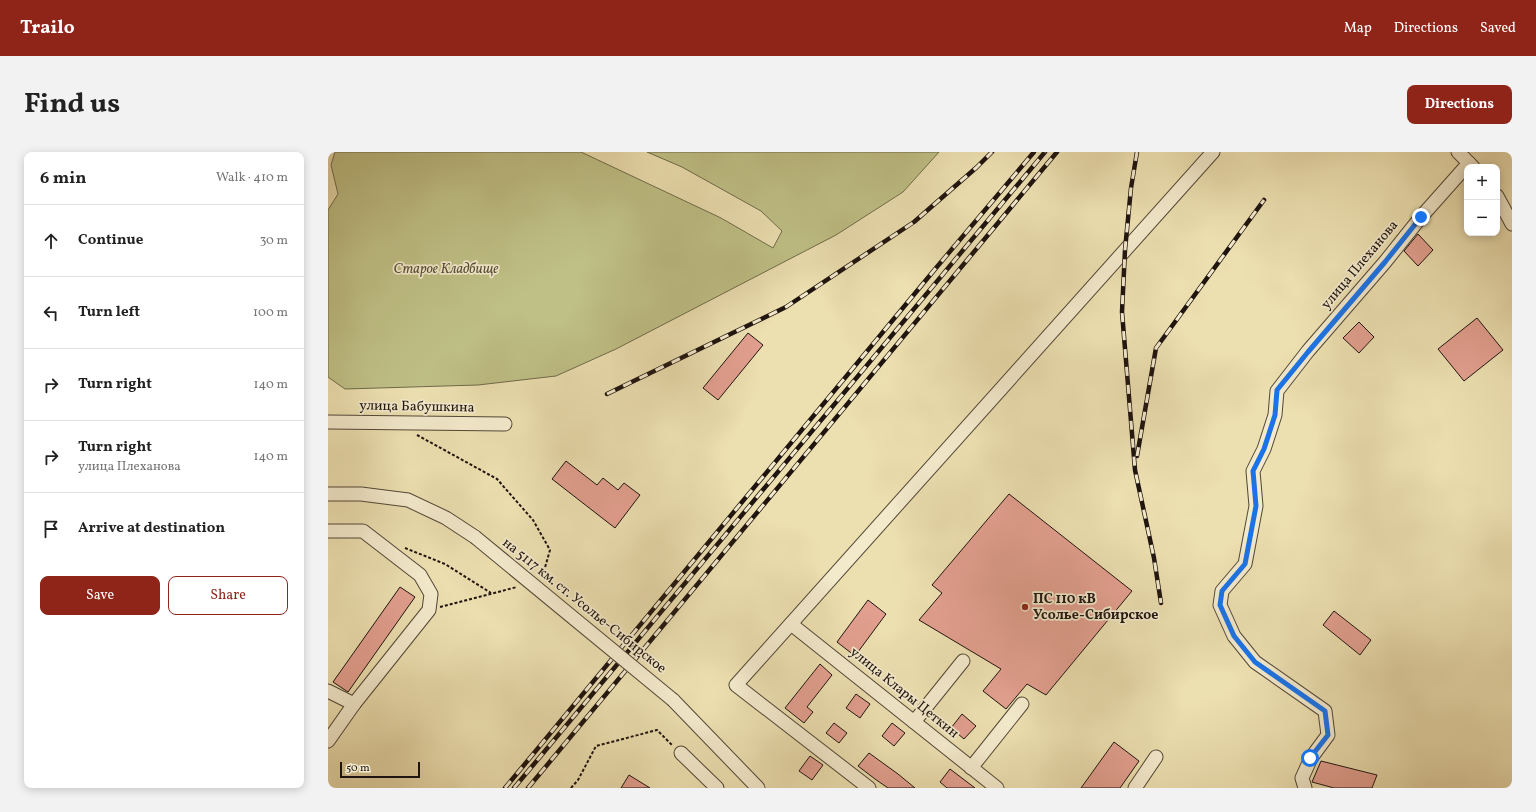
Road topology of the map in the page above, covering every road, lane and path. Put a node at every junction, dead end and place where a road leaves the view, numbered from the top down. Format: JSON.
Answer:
{"nodes":[{"id":1,"x":1213,"y":152,"type":"edge"},
{"id":2,"x":1458,"y":152,"type":"edge"},
{"id":3,"x":1470,"y":164,"type":"edge"},
{"id":4,"x":1464,"y":172,"type":"edge"},
{"id":5,"x":1499,"y":200,"type":"edge"},
{"id":6,"x":1512,"y":224,"type":"edge"},
{"id":7,"x":328,"y":422,"type":"edge"},
{"id":8,"x":505,"y":424,"type":"dead end"},
{"id":9,"x":415,"y":434,"type":"dead end"},
{"id":10,"x":328,"y":494,"type":"edge"},
{"id":11,"x":328,"y":531,"type":"edge"},
{"id":12,"x":404,"y":547,"type":"dead end"},
{"id":13,"x":539,"y":576,"type":"dead end"},
{"id":14,"x":522,"y":586,"type":"dead end"},
{"id":15,"x":491,"y":593,"type":"junction"},
{"id":16,"x":429,"y":610,"type":"junction"},
{"id":17,"x":791,"y":624,"type":"junction"},
{"id":18,"x":963,"y":661,"type":"dead end"},
{"id":19,"x":328,"y":691,"type":"edge"},
{"id":20,"x":354,"y":704,"type":"junction"},
{"id":21,"x":1022,"y":704,"type":"dead end"},
{"id":22,"x":914,"y":722,"type":"junction"},
{"id":23,"x":328,"y":741,"type":"edge"},
{"id":24,"x":681,"y":753,"type":"joint"},
{"id":25,"x":1156,"y":757,"type":"dead end"},
{"id":26,"x":971,"y":768,"type":"junction"},
{"id":27,"x":571,"y":788,"type":"edge"},
{"id":28,"x":717,"y":788,"type":"edge"},
{"id":29,"x":758,"y":788,"type":"edge"},
{"id":30,"x":869,"y":788,"type":"edge"},
{"id":31,"x":997,"y":788,"type":"edge"},
{"id":32,"x":1135,"y":788,"type":"edge"},
{"id":33,"x":1305,"y":788,"type":"edge"}],
"edges":[{"from":1,"to":17,"type":"street"},
{"from":2,"to":3,"type":"street"},
{"from":4,"to":33,"type":"street","name":"улица Плеханова"},
{"from":5,"to":6,"type":"street"},
{"from":7,"to":8,"type":"street","name":"улица Бабушкина"},
{"from":9,"to":13,"type":"path"},
{"from":10,"to":29,"type":"street","name":"на 5117 км. ст. Усолье-Сибирское","bridge":true},
{"from":11,"to":16,"type":"street"},
{"from":12,"to":15,"type":"path"},
{"from":14,"to":15,"type":"path"},
{"from":15,"to":16,"type":"path"},
{"from":16,"to":20,"type":"street"},
{"from":17,"to":22,"type":"street","name":"улица Клары Цеткин"},
{"from":17,"to":30,"type":"street"},
{"from":18,"to":22,"type":"street"},
{"from":19,"to":20,"type":"street"},
{"from":20,"to":23,"type":"street"},
{"from":21,"to":26,"type":"street"},
{"from":22,"to":26,"type":"street","name":"улица Клары Цеткин"},
{"from":24,"to":27,"type":"path"},
{"from":24,"to":28,"type":"street"},
{"from":25,"to":32,"type":"street"},
{"from":26,"to":31,"type":"street","name":"улица Клары Цеткин"}]}
